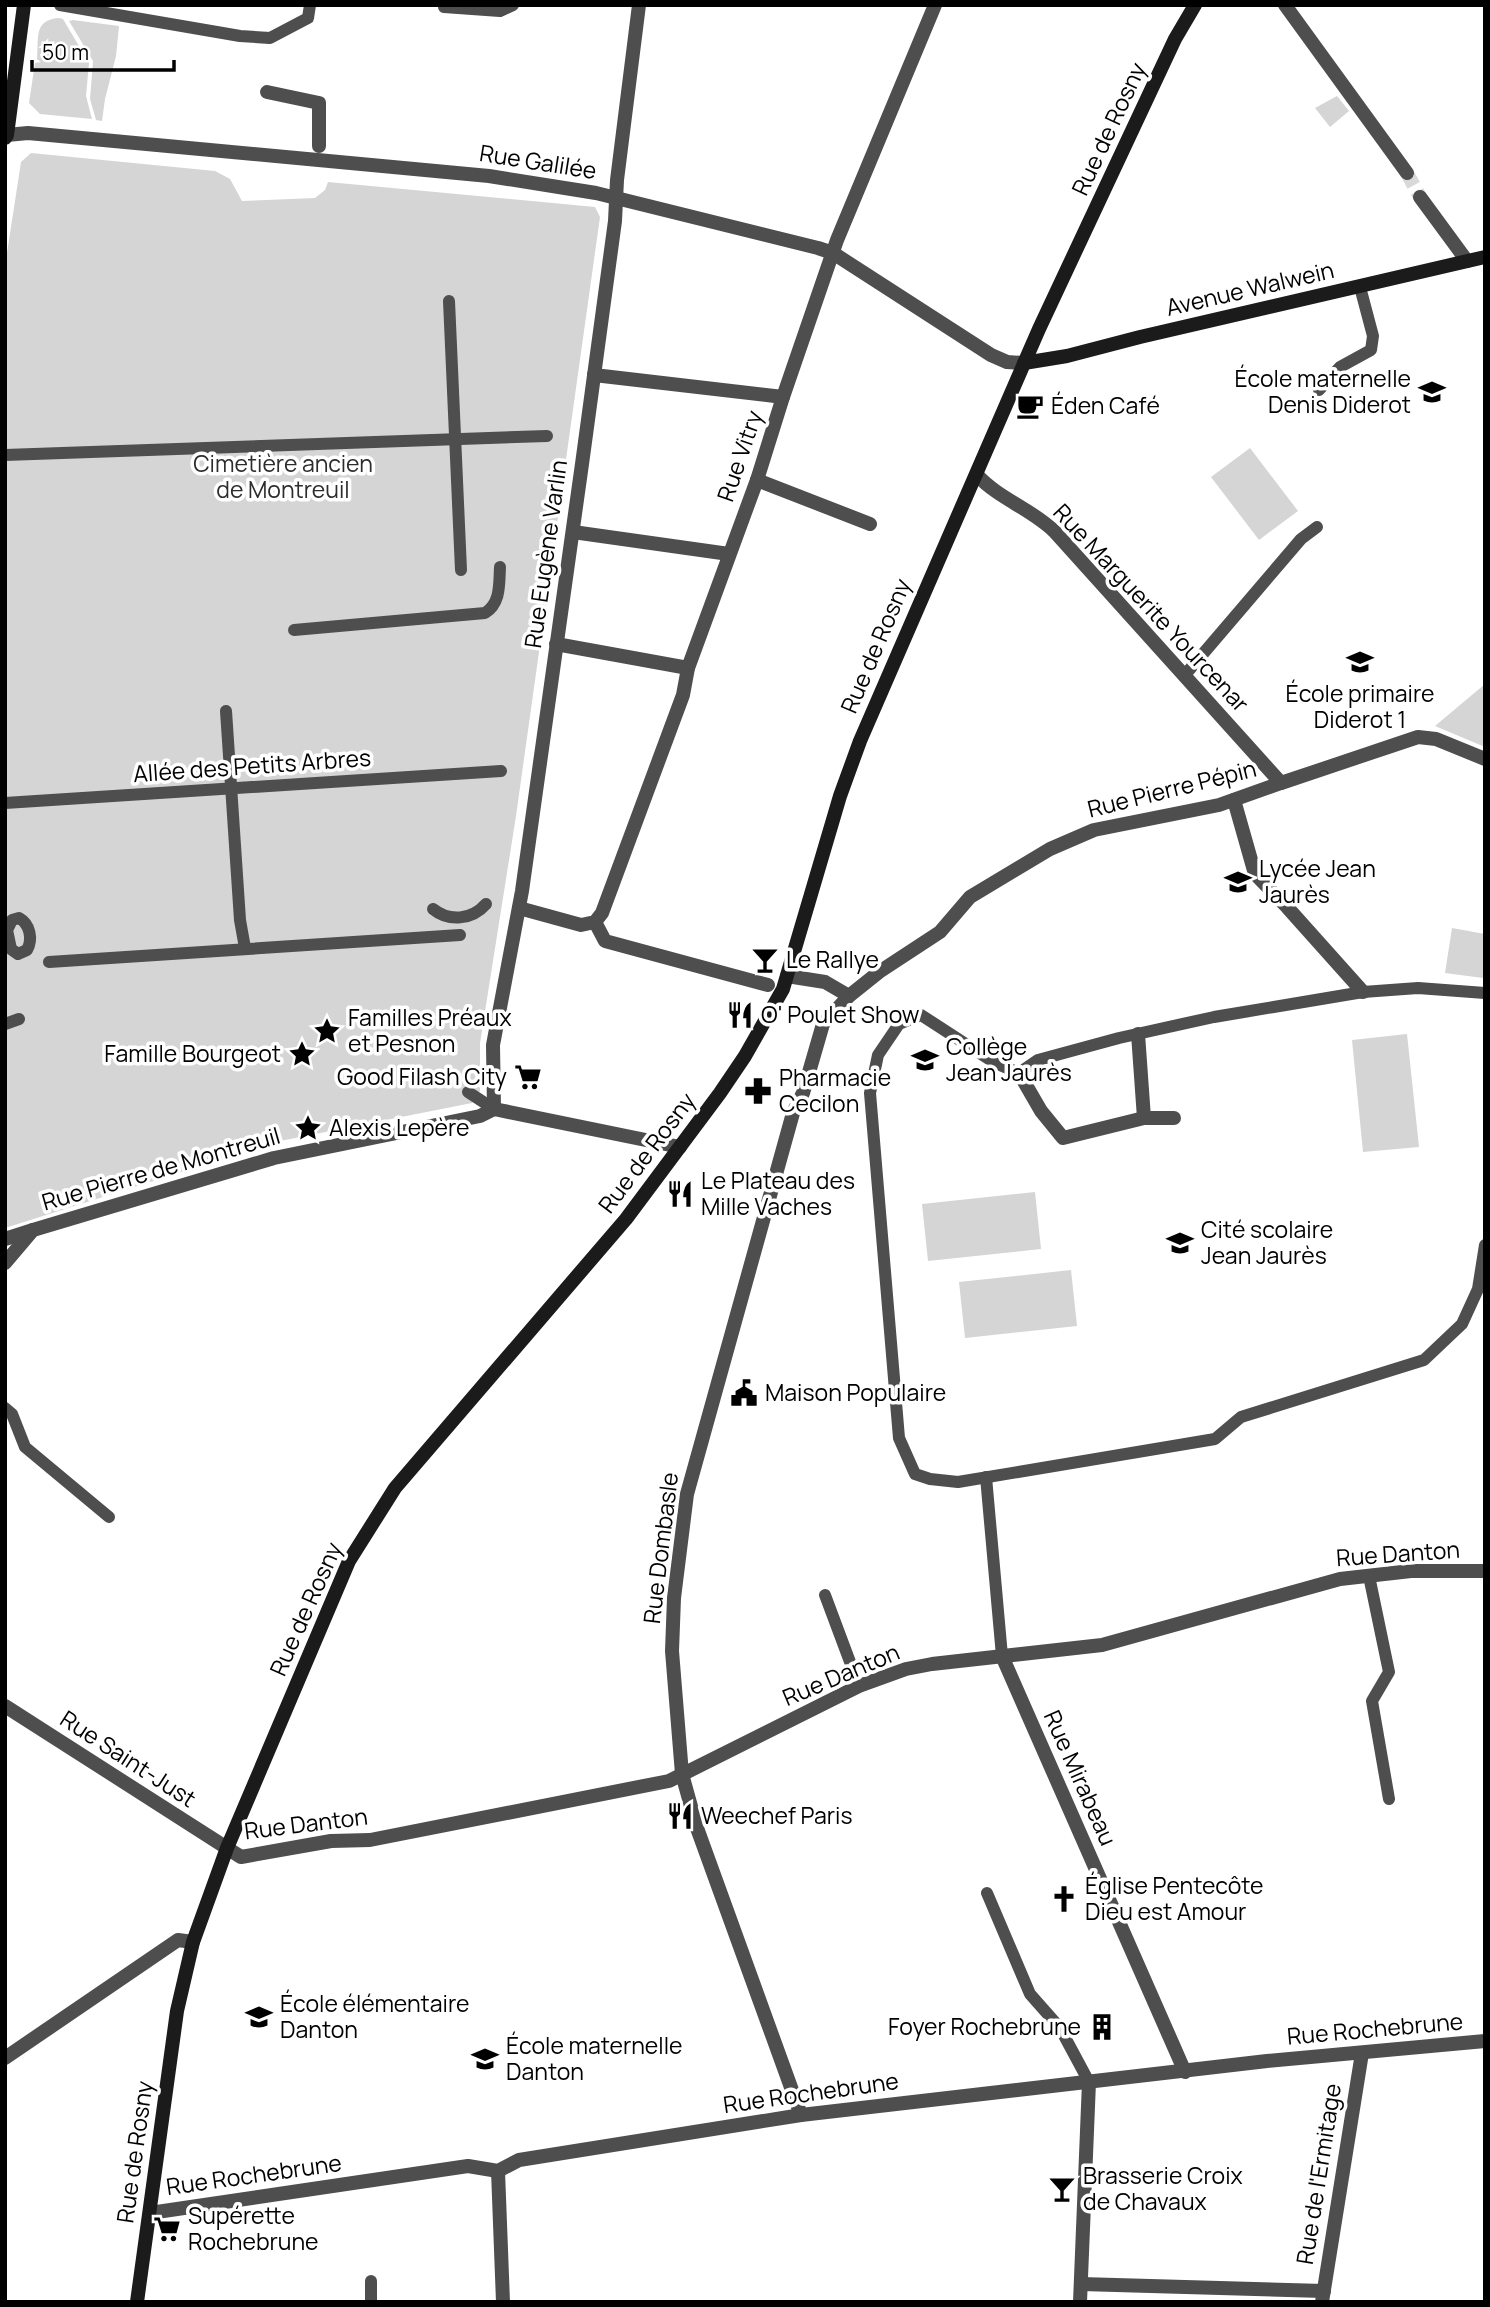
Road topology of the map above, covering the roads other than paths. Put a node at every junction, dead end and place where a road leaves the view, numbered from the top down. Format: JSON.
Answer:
{"nodes":[{"id":1,"x":24,"y":5,"type":"edge"},
{"id":2,"x":310,"y":5,"type":"edge"},
{"id":3,"x":513,"y":5,"type":"edge"},
{"id":4,"x":639,"y":5,"type":"edge"},
{"id":5,"x":935,"y":5,"type":"edge"},
{"id":6,"x":1195,"y":5,"type":"edge"},
{"id":7,"x":1285,"y":5,"type":"edge"},
{"id":8,"x":68,"y":6,"type":"edge"},
{"id":9,"x":444,"y":7,"type":"dead end"},
{"id":10,"x":5,"y":62,"type":"edge"},
{"id":11,"x":14,"y":79,"type":"junction"},
{"id":12,"x":267,"y":92,"type":"dead end"},
{"id":13,"x":6,"y":136,"type":"edge"},
{"id":14,"x":319,"y":146,"type":"dead end"},
{"id":15,"x":1407,"y":173,"type":"tunnel mouth"},
{"id":16,"x":1420,"y":197,"type":"tunnel mouth"},
{"id":17,"x":616,"y":198,"type":"junction"},
{"id":18,"x":833,"y":253,"type":"junction"},
{"id":19,"x":1485,"y":257,"type":"edge"},
{"id":20,"x":1467,"y":261,"type":"junction"},
{"id":21,"x":1360,"y":287,"type":"junction"},
{"id":22,"x":449,"y":301,"type":"dead end"},
{"id":23,"x":1024,"y":363,"type":"junction"},
{"id":24,"x":594,"y":375,"type":"junction"},
{"id":25,"x":1320,"y":390,"type":"dead end"},
{"id":26,"x":783,"y":397,"type":"junction"},
{"id":27,"x":547,"y":436,"type":"dead end"},
{"id":28,"x":456,"y":439,"type":"junction"},
{"id":29,"x":5,"y":455,"type":"edge"},
{"id":30,"x":977,"y":475,"type":"junction"},
{"id":31,"x":757,"y":480,"type":"junction"},
{"id":32,"x":870,"y":524,"type":"dead end"},
{"id":33,"x":1317,"y":527,"type":"dead end"},
{"id":34,"x":573,"y":532,"type":"junction"},
{"id":35,"x":729,"y":554,"type":"junction"},
{"id":36,"x":500,"y":567,"type":"dead end"},
{"id":37,"x":461,"y":570,"type":"dead end"},
{"id":38,"x":294,"y":630,"type":"dead end"},
{"id":39,"x":556,"y":645,"type":"junction"},
{"id":40,"x":688,"y":668,"type":"junction"},
{"id":41,"x":1184,"y":676,"type":"junction"},
{"id":42,"x":226,"y":711,"type":"dead end"},
{"id":43,"x":1485,"y":759,"type":"edge"},
{"id":44,"x":500,"y":771,"type":"dead end"},
{"id":45,"x":1281,"y":783,"type":"junction"},
{"id":46,"x":232,"y":787,"type":"junction"},
{"id":47,"x":1234,"y":800,"type":"junction"},
{"id":48,"x":5,"y":803,"type":"edge"},
{"id":49,"x":486,"y":904,"type":"dead end"},
{"id":50,"x":433,"y":908,"type":"dead end"},
{"id":51,"x":519,"y":908,"type":"junction"},
{"id":52,"x":595,"y":922,"type":"junction"},
{"id":53,"x":460,"y":935,"type":"dead end"},
{"id":54,"x":245,"y":948,"type":"junction"},
{"id":55,"x":49,"y":962,"type":"dead end"},
{"id":56,"x":787,"y":976,"type":"junction"},
{"id":57,"x":768,"y":985,"type":"dead end"},
{"id":58,"x":1363,"y":992,"type":"junction"},
{"id":59,"x":1485,"y":993,"type":"edge"},
{"id":60,"x":849,"y":996,"type":"junction"},
{"id":61,"x":19,"y":1019,"type":"dead end"},
{"id":62,"x":5,"y":1024,"type":"edge"},
{"id":63,"x":1138,"y":1034,"type":"junction"},
{"id":64,"x":1019,"y":1073,"type":"junction"},
{"id":65,"x":468,"y":1092,"type":"dead end"},
{"id":66,"x":491,"y":1106,"type":"junction"},
{"id":67,"x":1144,"y":1118,"type":"junction"},
{"id":68,"x":1174,"y":1118,"type":"dead end"},
{"id":69,"x":680,"y":1147,"type":"junction"},
{"id":70,"x":33,"y":1230,"type":"junction"},
{"id":71,"x":5,"y":1239,"type":"edge"},
{"id":72,"x":1485,"y":1245,"type":"edge"},
{"id":73,"x":5,"y":1263,"type":"edge"},
{"id":74,"x":5,"y":1408,"type":"edge"},
{"id":75,"x":986,"y":1477,"type":"junction"},
{"id":76,"x":109,"y":1517,"type":"dead end"},
{"id":77,"x":1485,"y":1571,"type":"edge"},
{"id":78,"x":1369,"y":1576,"type":"junction"},
{"id":79,"x":825,"y":1595,"type":"dead end"},
{"id":80,"x":1002,"y":1656,"type":"junction"},
{"id":81,"x":859,"y":1686,"type":"junction"},
{"id":82,"x":5,"y":1706,"type":"edge"},
{"id":83,"x":682,"y":1774,"type":"junction"},
{"id":84,"x":1389,"y":1799,"type":"dead end"},
{"id":85,"x":227,"y":1849,"type":"junction"},
{"id":86,"x":987,"y":1893,"type":"dead end"},
{"id":87,"x":194,"y":1942,"type":"junction"},
{"id":88,"x":1485,"y":2041,"type":"edge"},
{"id":89,"x":1362,"y":2053,"type":"junction"},
{"id":90,"x":5,"y":2058,"type":"edge"},
{"id":91,"x":1185,"y":2072,"type":"junction"},
{"id":92,"x":1089,"y":2082,"type":"junction"},
{"id":93,"x":801,"y":2115,"type":"junction"},
{"id":94,"x":498,"y":2171,"type":"junction"},
{"id":95,"x":150,"y":2213,"type":"junction"},
{"id":96,"x":371,"y":2281,"type":"dead end"},
{"id":97,"x":1081,"y":2284,"type":"junction"},
{"id":98,"x":1323,"y":2297,"type":"edge"},
{"id":99,"x":137,"y":2302,"type":"edge"},
{"id":100,"x":371,"y":2302,"type":"edge"},
{"id":101,"x":503,"y":2302,"type":"edge"},
{"id":102,"x":1080,"y":2302,"type":"edge"}],
"edges":[{"from":1,"to":11,"type":"main road"},
{"from":2,"to":8,"type":"lane"},
{"from":3,"to":9,"type":"lane"},
{"from":4,"to":17,"type":"street","name":"Rue Eugène Varlin"},
{"from":5,"to":18,"type":"street","name":"Rue Vitry"},
{"from":6,"to":23,"type":"main road","name":"Rue de Rosny"},
{"from":7,"to":15,"type":"street"},
{"from":10,"to":11,"type":"street"},
{"from":11,"to":13,"type":"main road"},
{"from":12,"to":14,"type":"street"},
{"from":13,"to":17,"type":"street","name":"Rue Galilée"},
{"from":16,"to":20,"type":"street"},
{"from":17,"to":18,"type":"street","name":"Rue Galilée"},
{"from":17,"to":24,"type":"street","name":"Rue Eugène Varlin"},
{"from":18,"to":23,"type":"street","name":"Rue Galilée"},
{"from":18,"to":26,"type":"street","name":"Rue Vitry"},
{"from":19,"to":20,"type":"main road","name":"Avenue Walwein"},
{"from":20,"to":21,"type":"main road","name":"Avenue Walwein"},
{"from":21,"to":23,"type":"main road","name":"Avenue Walwein"},
{"from":21,"to":25,"type":"lane"},
{"from":22,"to":28,"type":"lane"},
{"from":23,"to":30,"type":"main road","name":"Rue de Rosny"},
{"from":24,"to":26,"type":"street"},
{"from":24,"to":34,"type":"street","name":"Rue Eugène Varlin"},
{"from":26,"to":31,"type":"street","name":"Rue Vitry"},
{"from":27,"to":28,"type":"lane"},
{"from":28,"to":29,"type":"lane"},
{"from":28,"to":37,"type":"lane"},
{"from":30,"to":41,"type":"street","name":"Rue Marguerite Yourcenar"},
{"from":30,"to":56,"type":"main road","name":"Rue de Rosny"},
{"from":31,"to":32,"type":"street"},
{"from":31,"to":35,"type":"street","name":"Rue Vitry"},
{"from":33,"to":41,"type":"lane"},
{"from":34,"to":35,"type":"street"},
{"from":34,"to":39,"type":"street","name":"Rue Eugène Varlin"},
{"from":35,"to":40,"type":"street","name":"Rue Vitry"},
{"from":36,"to":38,"type":"lane"},
{"from":39,"to":40,"type":"street"},
{"from":39,"to":51,"type":"street","name":"Rue Eugène Varlin"},
{"from":40,"to":52,"type":"street","name":"Rue Vitry"},
{"from":41,"to":45,"type":"street","name":"Rue Marguerite Yourcenar"},
{"from":42,"to":46,"type":"lane"},
{"from":43,"to":45,"type":"street","name":"Rue Pierre Pépin"},
{"from":44,"to":46,"type":"lane","name":"Allée des Petits Arbres"},
{"from":45,"to":47,"type":"street","name":"Rue Pierre Pépin"},
{"from":46,"to":48,"type":"lane","name":"Allée des Petits Arbres"},
{"from":46,"to":54,"type":"lane"},
{"from":47,"to":58,"type":"street"},
{"from":47,"to":60,"type":"street","name":"Rue Pierre Pépin"},
{"from":49,"to":50,"type":"lane"},
{"from":51,"to":52,"type":"street"},
{"from":51,"to":66,"type":"street","name":"Rue Eugène Varlin"},
{"from":52,"to":57,"type":"street"},
{"from":53,"to":54,"type":"lane"},
{"from":54,"to":55,"type":"lane"},
{"from":56,"to":60,"type":"street"},
{"from":56,"to":69,"type":"main road","name":"Rue de Rosny"},
{"from":58,"to":59,"type":"lane"},
{"from":58,"to":63,"type":"lane"},
{"from":60,"to":83,"type":"street","name":"Rue Dombasle"},
{"from":61,"to":62,"type":"lane"},
{"from":63,"to":64,"type":"lane"},
{"from":63,"to":67,"type":"street"},
{"from":64,"to":67,"type":"street"},
{"from":64,"to":75,"type":"lane"},
{"from":65,"to":66,"type":"lane"},
{"from":66,"to":69,"type":"street"},
{"from":66,"to":70,"type":"street","name":"Rue Pierre de Montreuil"},
{"from":67,"to":68,"type":"street"},
{"from":69,"to":85,"type":"main road","name":"Rue de Rosny"},
{"from":70,"to":71,"type":"street","name":"Rue Pierre de Montreuil"},
{"from":70,"to":73,"type":"street"},
{"from":72,"to":75,"type":"lane"},
{"from":74,"to":76,"type":"lane"},
{"from":75,"to":80,"type":"lane"},
{"from":77,"to":78,"type":"street","name":"Rue Danton"},
{"from":78,"to":80,"type":"street","name":"Rue Danton"},
{"from":78,"to":84,"type":"lane"},
{"from":79,"to":81,"type":"lane"},
{"from":80,"to":81,"type":"street","name":"Rue Danton"},
{"from":80,"to":91,"type":"street","name":"Rue Mirabeau"},
{"from":81,"to":83,"type":"street","name":"Rue Danton"},
{"from":82,"to":85,"type":"street","name":"Rue Saint-Just"},
{"from":83,"to":85,"type":"street","name":"Rue Danton"},
{"from":83,"to":93,"type":"street","name":"Rue Dombasle"},
{"from":85,"to":87,"type":"main road","name":"Rue de Rosny"},
{"from":86,"to":92,"type":"lane"},
{"from":87,"to":90,"type":"street"},
{"from":87,"to":95,"type":"main road","name":"Rue de Rosny"},
{"from":88,"to":89,"type":"street","name":"Rue Rochebrune"},
{"from":89,"to":91,"type":"street","name":"Rue Rochebrune"},
{"from":89,"to":98,"type":"street","name":"Rue de l'Ermitage"},
{"from":91,"to":92,"type":"street","name":"Rue Rochebrune"},
{"from":92,"to":93,"type":"street","name":"Rue Rochebrune"},
{"from":92,"to":97,"type":"street"},
{"from":93,"to":94,"type":"street","name":"Rue Rochebrune"},
{"from":94,"to":95,"type":"street","name":"Rue Rochebrune"},
{"from":94,"to":101,"type":"street"},
{"from":95,"to":99,"type":"main road","name":"Rue de Rosny"},
{"from":96,"to":100,"type":"lane"},
{"from":97,"to":98,"type":"street"},
{"from":97,"to":102,"type":"street"}]}
